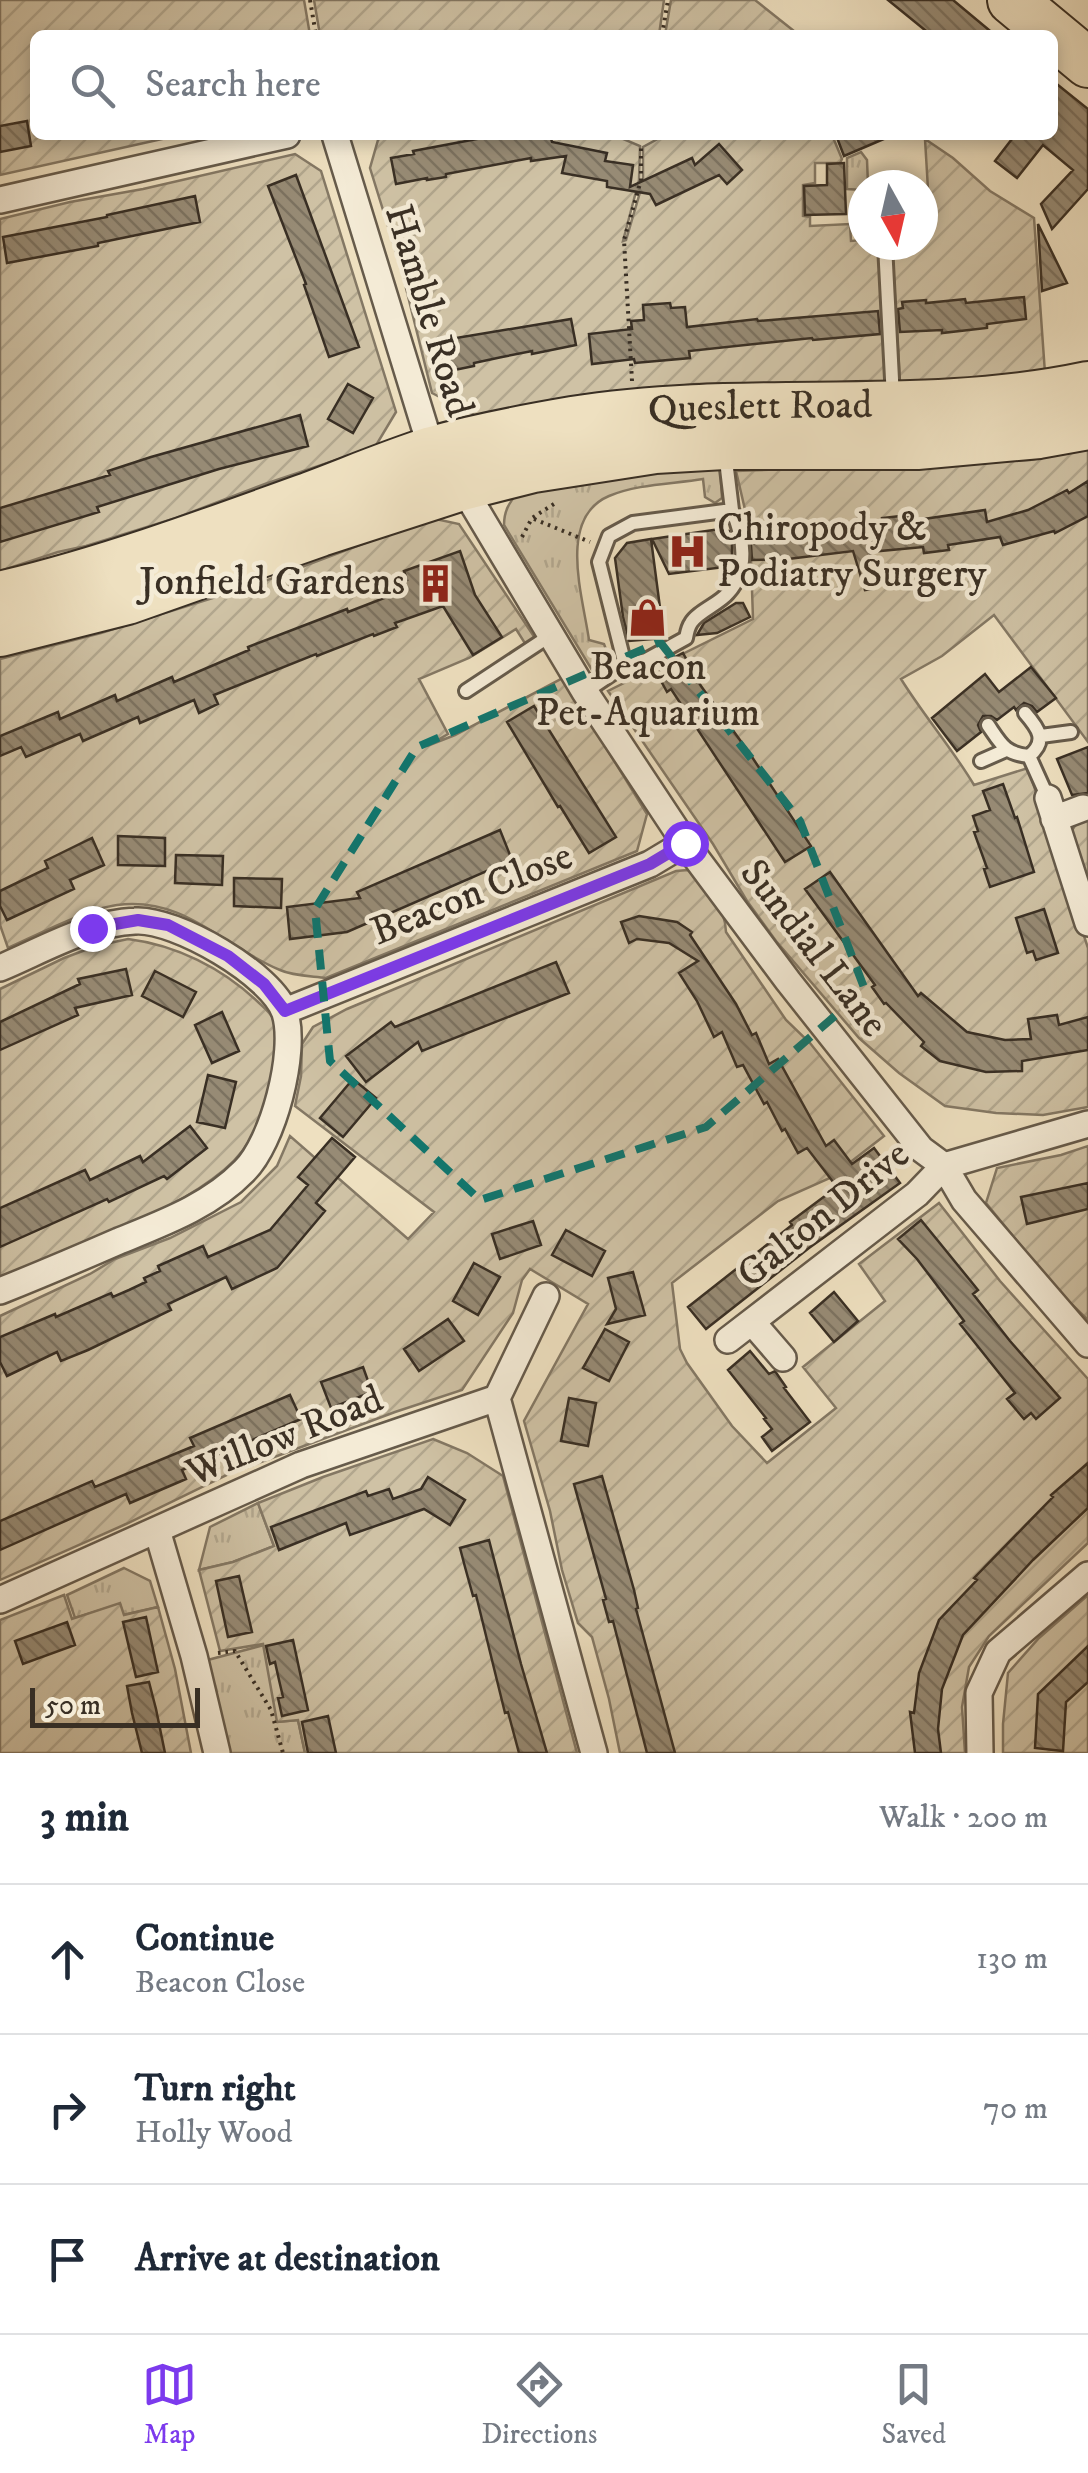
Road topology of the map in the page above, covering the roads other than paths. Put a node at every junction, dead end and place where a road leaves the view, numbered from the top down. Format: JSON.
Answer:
{"nodes":[{"id":1,"x":1012,"y":0,"type":"edge"},
{"id":2,"x":1048,"y":30,"type":"edge"},
{"id":3,"x":1058,"y":38,"type":"edge"},
{"id":4,"x":1088,"y":63,"type":"edge"},
{"id":5,"x":265,"y":140,"type":"edge"},
{"id":6,"x":337,"y":140,"type":"edge"},
{"id":7,"x":0,"y":200,"type":"edge"},
{"id":8,"x":886,"y":260,"type":"edge"},
{"id":9,"x":1088,"y":386,"type":"edge"},
{"id":10,"x":893,"y":406,"type":"junction"},
{"id":11,"x":1088,"y":425,"type":"edge"},
{"id":12,"x":724,"y":445,"type":"junction"},
{"id":13,"x":447,"y":469,"type":"junction"},
{"id":14,"x":732,"y":510,"type":"junction"},
{"id":15,"x":0,"y":596,"type":"edge"},
{"id":16,"x":0,"y":632,"type":"edge"},
{"id":17,"x":551,"y":635,"type":"junction"},
{"id":18,"x":625,"y":665,"type":"junction"},
{"id":19,"x":466,"y":691,"type":"dead end"},
{"id":20,"x":585,"y":692,"type":"junction"},
{"id":21,"x":1025,"y":713,"type":"dead end"},
{"id":22,"x":988,"y":725,"type":"dead end"},
{"id":23,"x":1072,"y":732,"type":"dead end"},
{"id":24,"x":1041,"y":736,"type":"junction"},
{"id":25,"x":1006,"y":750,"type":"junction"},
{"id":26,"x":1030,"y":756,"type":"junction"},
{"id":27,"x":981,"y":761,"type":"dead end"},
{"id":28,"x":1051,"y":808,"type":"junction"},
{"id":29,"x":1082,"y":808,"type":"dead end"},
{"id":30,"x":685,"y":843,"type":"junction"},
{"id":31,"x":1088,"y":923,"type":"edge"},
{"id":32,"x":0,"y":968,"type":"edge"},
{"id":33,"x":285,"y":1011,"type":"junction"},
{"id":34,"x":1088,"y":1124,"type":"edge"},
{"id":35,"x":944,"y":1166,"type":"junction"},
{"id":36,"x":0,"y":1291,"type":"edge"},
{"id":37,"x":546,"y":1296,"type":"dead end"},
{"id":38,"x":752,"y":1322,"type":"junction"},
{"id":39,"x":728,"y":1340,"type":"dead end"},
{"id":40,"x":1088,"y":1344,"type":"edge"},
{"id":41,"x":783,"y":1358,"type":"dead end"},
{"id":42,"x":497,"y":1398,"type":"junction"},
{"id":43,"x":157,"y":1530,"type":"junction"},
{"id":44,"x":1088,"y":1575,"type":"edge"},
{"id":45,"x":0,"y":1600,"type":"edge"},
{"id":46,"x":216,"y":1753,"type":"edge"},
{"id":47,"x":594,"y":1753,"type":"edge"},
{"id":48,"x":980,"y":1753,"type":"edge"}],
"edges":[{"from":1,"to":2,"type":"highway"},
{"from":3,"to":4,"type":"highway"},
{"from":5,"to":7,"type":"street"},
{"from":6,"to":13,"type":"street","name":"Hamble Road"},
{"from":8,"to":10,"type":"lane"},
{"from":9,"to":10,"type":"highway","name":"Queslett Road"},
{"from":10,"to":13,"type":"highway","name":"Queslett Road"},
{"from":11,"to":12,"type":"highway","name":"Queslett Road"},
{"from":12,"to":13,"type":"highway","name":"Queslett Road"},
{"from":12,"to":14,"type":"lane"},
{"from":13,"to":15,"type":"highway","name":"Queslett Road"},
{"from":13,"to":16,"type":"highway","name":"Queslett Road"},
{"from":13,"to":17,"type":"street","name":"Sundial Lane"},
{"from":14,"to":18,"type":"lane"},
{"from":14,"to":18,"type":"lane"},
{"from":17,"to":19,"type":"lane"},
{"from":17,"to":20,"type":"street","name":"Sundial Lane"},
{"from":18,"to":20,"type":"lane"},
{"from":20,"to":30,"type":"street","name":"Sundial Lane"},
{"from":21,"to":24,"type":"lane"},
{"from":22,"to":25,"type":"lane"},
{"from":23,"to":24,"type":"lane"},
{"from":24,"to":26,"type":"lane"},
{"from":25,"to":26,"type":"lane"},
{"from":25,"to":27,"type":"lane"},
{"from":26,"to":28,"type":"lane"},
{"from":28,"to":29,"type":"street"},
{"from":28,"to":31,"type":"street"},
{"from":30,"to":33,"type":"street","name":"Beacon Close"},
{"from":30,"to":35,"type":"street","name":"Sundial Lane"},
{"from":32,"to":33,"type":"street"},
{"from":33,"to":36,"type":"street"},
{"from":34,"to":35,"type":"street"},
{"from":35,"to":38,"type":"street","name":"Galton Drive"},
{"from":35,"to":40,"type":"street","name":"Sundial Lane"},
{"from":37,"to":42,"type":"street"},
{"from":38,"to":39,"type":"street","name":"Galton Drive"},
{"from":38,"to":41,"type":"street","name":"Galton Drive"},
{"from":42,"to":43,"type":"street","name":"Willow Road"},
{"from":42,"to":47,"type":"street"},
{"from":43,"to":45,"type":"street","name":"Willow Road"},
{"from":43,"to":46,"type":"street"},
{"from":44,"to":48,"type":"street"}]}
